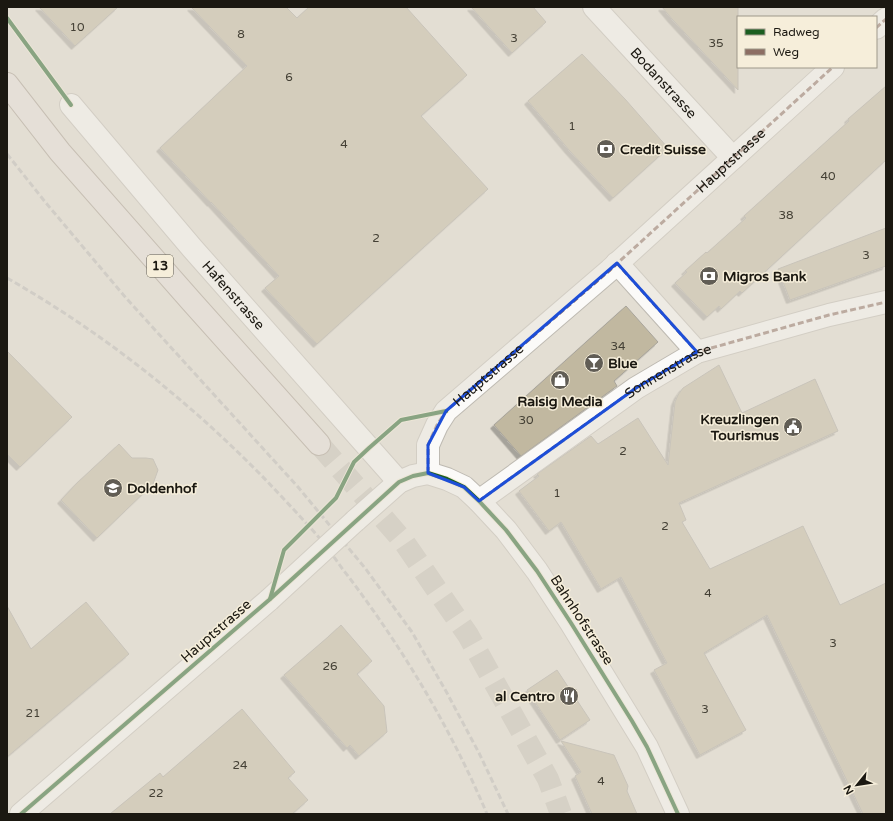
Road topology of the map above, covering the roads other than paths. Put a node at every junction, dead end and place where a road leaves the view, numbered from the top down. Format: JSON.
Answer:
{"nodes":[{"id":1,"x":594,"y":7,"type":"edge"},
{"id":2,"x":886,"y":19,"type":"edge"},
{"id":3,"x":877,"y":27,"type":"edge"},
{"id":4,"x":832,"y":68,"type":"edge"},
{"id":5,"x":7,"y":84,"type":"edge"},
{"id":6,"x":71,"y":105,"type":"dead end"},
{"id":7,"x":734,"y":158,"type":"junction"},
{"id":8,"x":617,"y":263,"type":"junction"},
{"id":9,"x":886,"y":302,"type":"edge"},
{"id":10,"x":697,"y":352,"type":"junction"},
{"id":11,"x":319,"y":444,"type":"tunnel mouth"},
{"id":12,"x":428,"y":473,"type":"junction"},
{"id":13,"x":400,"y":482,"type":"junction"},
{"id":14,"x":479,"y":501,"type":"junction"},
{"id":15,"x":21,"y":814,"type":"edge"},
{"id":16,"x":678,"y":814,"type":"edge"}],
"edges":[{"from":1,"to":7,"type":"street","name":"Bodanstrasse"},
{"from":2,"to":3,"type":"street"},
{"from":4,"to":7,"type":"street","name":"Hauptstrasse"},
{"from":5,"to":11,"type":"main road","number":"13"},
{"from":6,"to":13,"type":"street","name":"Hafenstrasse"},
{"from":7,"to":8,"type":"street","name":"Hauptstrasse"},
{"from":8,"to":10,"type":"street"},
{"from":8,"to":12,"type":"street","name":"Hauptstrasse"},
{"from":9,"to":10,"type":"street","name":"Sonnenstrasse"},
{"from":10,"to":14,"type":"street","name":"Sonnenstrasse"},
{"from":12,"to":13,"type":"street","name":"Hauptstrasse"},
{"from":12,"to":14,"type":"street","name":"Bahnhofstrasse"},
{"from":13,"to":15,"type":"street","name":"Hauptstrasse","bridge":true},
{"from":14,"to":16,"type":"street","name":"Bahnhofstrasse"}]}
